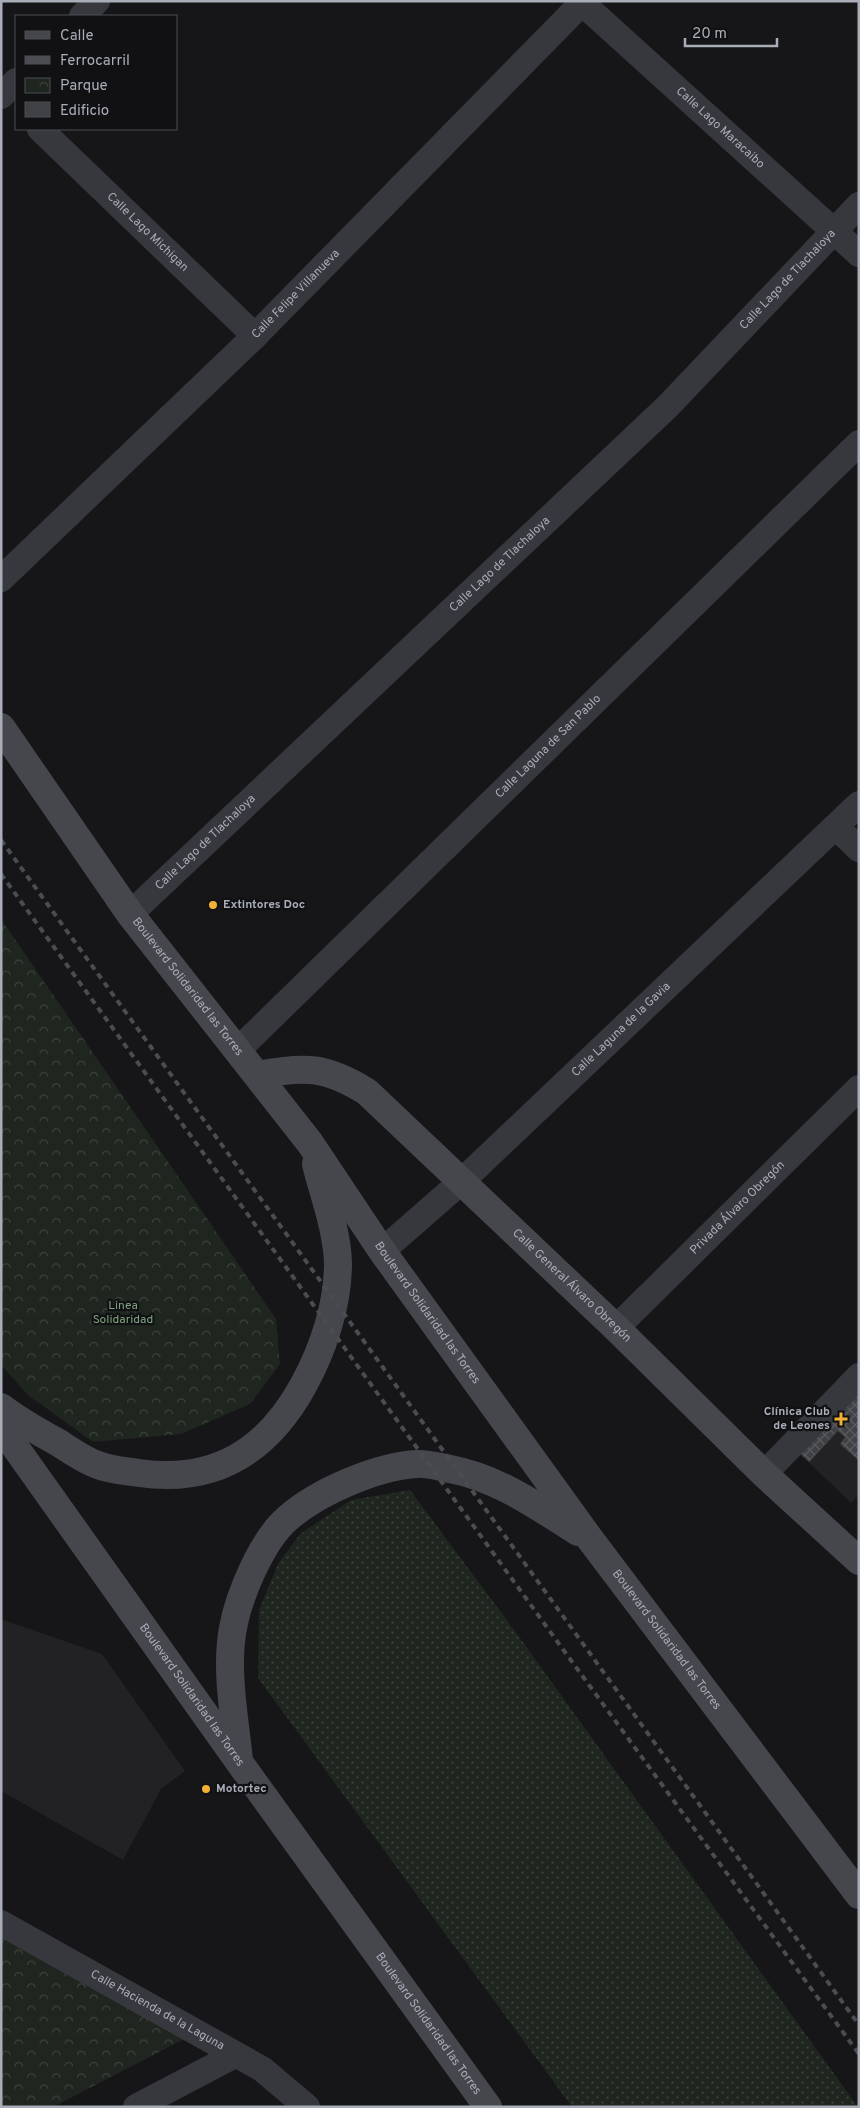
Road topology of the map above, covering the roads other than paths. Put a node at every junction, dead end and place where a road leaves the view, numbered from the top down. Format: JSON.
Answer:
{"nodes":[{"id":1,"x":97,"y":1,"type":"edge"},
{"id":2,"x":582,"y":2,"type":"edge"},
{"id":3,"x":83,"y":15,"type":"edge"},
{"id":4,"x":41,"y":130,"type":"edge"},
{"id":5,"x":859,"y":205,"type":"edge"},
{"id":6,"x":833,"y":230,"type":"junction"},
{"id":7,"x":859,"y":254,"type":"edge"},
{"id":8,"x":255,"y":336,"type":"junction"},
{"id":9,"x":859,"y":443,"type":"edge"},
{"id":10,"x":1,"y":579,"type":"edge"},
{"id":11,"x":1,"y":726,"type":"edge"},
{"id":12,"x":859,"y":804,"type":"edge"},
{"id":13,"x":836,"y":827,"type":"junction"},
{"id":14,"x":859,"y":849,"type":"edge"},
{"id":15,"x":130,"y":914,"type":"junction"},
{"id":16,"x":238,"y":1050,"type":"junction"},
{"id":17,"x":258,"y":1076,"type":"junction"},
{"id":18,"x":859,"y":1088,"type":"edge"},
{"id":19,"x":310,"y":1143,"type":"junction"},
{"id":20,"x":462,"y":1181,"type":"junction"},
{"id":21,"x":382,"y":1251,"type":"junction"},
{"id":22,"x":616,"y":1328,"type":"junction"},
{"id":23,"x":859,"y":1376,"type":"edge"},
{"id":24,"x":1,"y":1407,"type":"edge"},
{"id":25,"x":1,"y":1427,"type":"edge"},
{"id":26,"x":764,"y":1474,"type":"junction"},
{"id":27,"x":590,"y":1539,"type":"junction"},
{"id":28,"x":859,"y":1561,"type":"edge"},
{"id":29,"x":239,"y":1762,"type":"junction"},
{"id":30,"x":859,"y":1895,"type":"edge"},
{"id":31,"x":1,"y":1923,"type":"edge"},
{"id":32,"x":235,"y":2055,"type":"junction"},
{"id":33,"x":136,"y":2107,"type":"edge"},
{"id":34,"x":307,"y":2107,"type":"edge"},
{"id":35,"x":488,"y":2107,"type":"edge"}],
"edges":[{"from":1,"to":3,"type":"street"},
{"from":2,"to":6,"type":"street","name":"Calle Lago Maracaibo"},
{"from":2,"to":8,"type":"street","name":"Calle Felipe Villanueva"},
{"from":4,"to":8,"type":"street","name":"Calle Lago Michigan"},
{"from":5,"to":6,"type":"street","name":"Calle Lago de Tlachaloya"},
{"from":6,"to":7,"type":"street","name":"Calle Lago Maracaibo"},
{"from":6,"to":15,"type":"street","name":"Calle Lago de Tlachaloya"},
{"from":8,"to":10,"type":"street","name":"Calle Felipe Villanueva"},
{"from":9,"to":16,"type":"street","name":"Calle Laguna de San Pablo"},
{"from":11,"to":15,"type":"main road","name":"Boulevard Solidaridad las Torres"},
{"from":12,"to":13,"type":"street","name":"Calle Laguna de la Gavia"},
{"from":13,"to":14,"type":"street"},
{"from":13,"to":20,"type":"street","name":"Calle Laguna de la Gavia"},
{"from":15,"to":16,"type":"main road","name":"Boulevard Solidaridad las Torres"},
{"from":16,"to":17,"type":"main road","name":"Boulevard Solidaridad las Torres"},
{"from":17,"to":19,"type":"main road","name":"Boulevard Solidaridad las Torres"},
{"from":17,"to":20,"type":"main road","name":"Calle General Álvaro Obregón"},
{"from":18,"to":22,"type":"street","name":"Privada Álvaro Obregón"},
{"from":19,"to":21,"type":"main road","name":"Boulevard Solidaridad las Torres"},
{"from":19,"to":24,"type":"main road"},
{"from":20,"to":21,"type":"street","name":"Calle Laguna de la Gavia"},
{"from":20,"to":22,"type":"main road","name":"Calle General Álvaro Obregón"},
{"from":21,"to":27,"type":"main road","name":"Boulevard Solidaridad las Torres"},
{"from":22,"to":26,"type":"main road","name":"Calle General Álvaro Obregón"},
{"from":23,"to":26,"type":"street"},
{"from":25,"to":29,"type":"main road","name":"Boulevard Solidaridad las Torres"},
{"from":26,"to":28,"type":"main road","name":"Calle General Álvaro Obregón"},
{"from":27,"to":29,"type":"main road"},
{"from":27,"to":30,"type":"main road","name":"Boulevard Solidaridad las Torres"},
{"from":29,"to":35,"type":"main road","name":"Boulevard Solidaridad las Torres"},
{"from":31,"to":32,"type":"street","name":"Calle Hacienda de la Laguna"},
{"from":32,"to":33,"type":"street"},
{"from":32,"to":34,"type":"street","name":"Calle Hacienda de la Laguna"}]}
